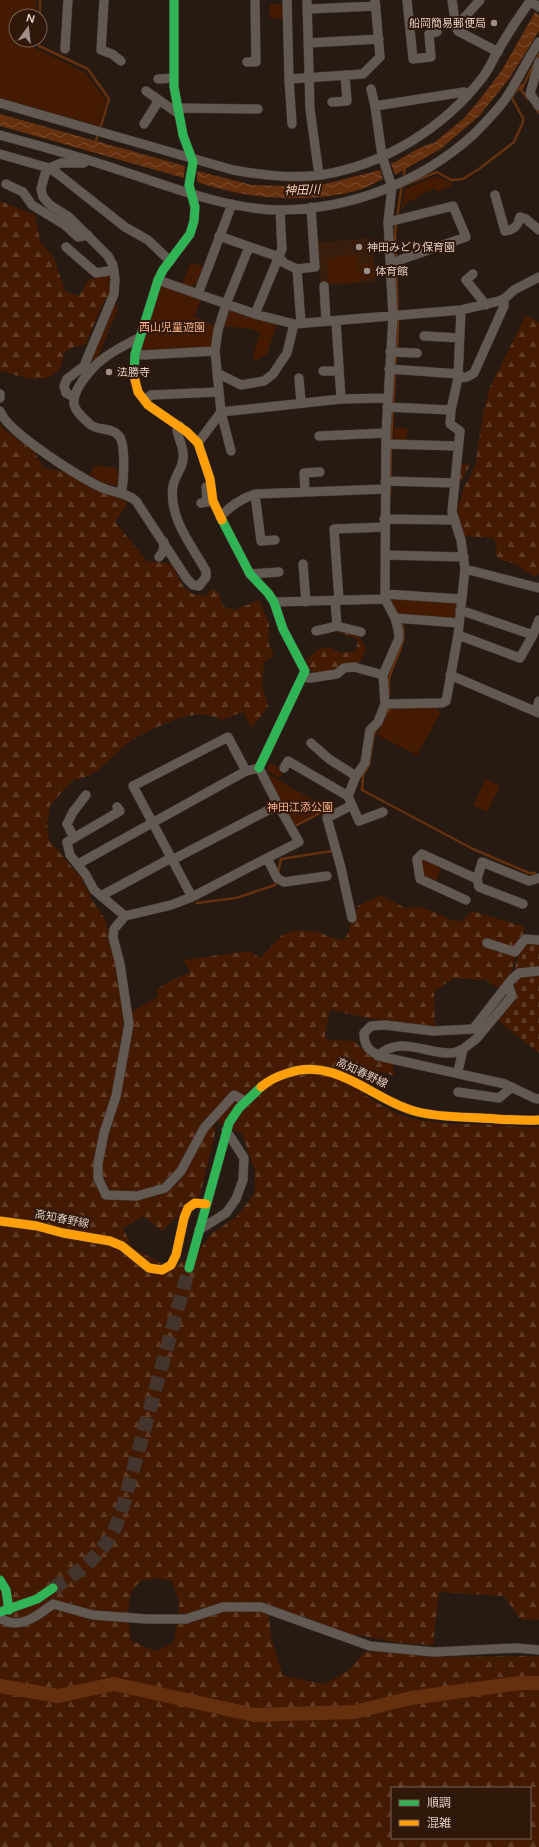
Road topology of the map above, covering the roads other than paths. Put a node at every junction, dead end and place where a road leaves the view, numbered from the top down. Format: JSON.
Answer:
{"nodes":[{"id":1,"x":68,"y":0,"type":"edge"},
{"id":2,"x":104,"y":0,"type":"edge"},
{"id":3,"x":174,"y":0,"type":"edge"},
{"id":4,"x":255,"y":0,"type":"edge"},
{"id":5,"x":287,"y":0,"type":"edge"},
{"id":6,"x":407,"y":0,"type":"edge"},
{"id":7,"x":452,"y":0,"type":"edge"},
{"id":8,"x":480,"y":0,"type":"edge"},
{"id":9,"x":375,"y":3,"type":"edge"},
{"id":10,"x":533,"y":3,"type":"edge"},
{"id":11,"x":307,"y":5,"type":"edge"},
{"id":12,"x":456,"y":27,"type":"junction"},
{"id":13,"x":437,"y":32,"type":"dead end"},
{"id":14,"x":379,"y":39,"type":"junction"},
{"id":15,"x":539,"y":42,"type":"edge"},
{"id":16,"x":308,"y":43,"type":"junction"},
{"id":17,"x":65,"y":49,"type":"dead end"},
{"id":18,"x":498,"y":52,"type":"junction"},
{"id":19,"x":121,"y":61,"type":"dead end"},
{"id":20,"x":247,"y":62,"type":"dead end"},
{"id":21,"x":539,"y":62,"type":"edge"},
{"id":22,"x":345,"y":75,"type":"junction"},
{"id":23,"x":174,"y":78,"type":"junction"},
{"id":24,"x":309,"y":78,"type":"junction"},
{"id":25,"x":158,"y":79,"type":"dead end"},
{"id":26,"x":289,"y":79,"type":"junction"},
{"id":27,"x":371,"y":89,"type":"dead end"},
{"id":28,"x":146,"y":91,"type":"dead end"},
{"id":29,"x":467,"y":94,"type":"junction"},
{"id":30,"x":159,"y":100,"type":"junction"},
{"id":31,"x":332,"y":102,"type":"dead end"},
{"id":32,"x":0,"y":103,"type":"edge"},
{"id":33,"x":375,"y":106,"type":"junction"},
{"id":34,"x":539,"y":106,"type":"edge"},
{"id":35,"x":258,"y":109,"type":"dead end"},
{"id":36,"x":178,"y":111,"type":"junction"},
{"id":37,"x":144,"y":124,"type":"dead end"},
{"id":38,"x":292,"y":124,"type":"dead end"},
{"id":39,"x":0,"y":135,"type":"edge"},
{"id":40,"x":0,"y":154,"type":"edge"},
{"id":41,"x":383,"y":158,"type":"junction"},
{"id":42,"x":86,"y":159,"type":"junction"},
{"id":43,"x":192,"y":160,"type":"junction"},
{"id":44,"x":49,"y":168,"type":"junction"},
{"id":45,"x":319,"y":175,"type":"junction"},
{"id":46,"x":6,"y":184,"type":"dead end"},
{"id":47,"x":391,"y":186,"type":"junction"},
{"id":48,"x":191,"y":189,"type":"junction"},
{"id":49,"x":495,"y":195,"type":"dead end"},
{"id":50,"x":232,"y":204,"type":"junction"},
{"id":51,"x":311,"y":207,"type":"junction"},
{"id":52,"x":280,"y":210,"type":"junction"},
{"id":53,"x":394,"y":221,"type":"junction"},
{"id":54,"x":539,"y":230,"type":"edge"},
{"id":55,"x":88,"y":234,"type":"junction"},
{"id":56,"x":219,"y":236,"type":"junction"},
{"id":57,"x":66,"y":247,"type":"dead end"},
{"id":58,"x":249,"y":247,"type":"junction"},
{"id":59,"x":278,"y":257,"type":"junction"},
{"id":60,"x":170,"y":261,"type":"junction"},
{"id":61,"x":395,"y":262,"type":"junction"},
{"id":62,"x":297,"y":269,"type":"junction"},
{"id":63,"x":114,"y":270,"type":"junction"},
{"id":64,"x":539,"y":277,"type":"edge"},
{"id":65,"x":466,"y":279,"type":"dead end"},
{"id":66,"x":158,"y":280,"type":"junction"},
{"id":67,"x":324,"y":286,"type":"dead end"},
{"id":68,"x":198,"y":294,"type":"junction"},
{"id":69,"x":504,"y":299,"type":"junction"},
{"id":70,"x":226,"y":304,"type":"junction"},
{"id":71,"x":486,"y":305,"type":"junction"},
{"id":72,"x":461,"y":310,"type":"junction"},
{"id":73,"x":254,"y":314,"type":"junction"},
{"id":74,"x":396,"y":316,"type":"junction"},
{"id":75,"x":331,"y":321,"type":"junction"},
{"id":76,"x":298,"y":323,"type":"junction"},
{"id":77,"x":424,"y":336,"type":"dead end"},
{"id":78,"x":140,"y":337,"type":"junction"},
{"id":79,"x":460,"y":338,"type":"junction"},
{"id":80,"x":215,"y":351,"type":"junction"},
{"id":81,"x":390,"y":352,"type":"junction"},
{"id":82,"x":417,"y":353,"type":"dead end"},
{"id":83,"x":135,"y":354,"type":"junction"},
{"id":84,"x":389,"y":369,"type":"junction"},
{"id":85,"x":323,"y":371,"type":"dead end"},
{"id":86,"x":339,"y":371,"type":"junction"},
{"id":87,"x":217,"y":373,"type":"junction"},
{"id":88,"x":458,"y":376,"type":"junction"},
{"id":89,"x":299,"y":378,"type":"dead end"},
{"id":90,"x":218,"y":392,"type":"junction"},
{"id":91,"x":0,"y":394,"type":"edge"},
{"id":92,"x":74,"y":397,"type":"junction"},
{"id":93,"x":0,"y":398,"type":"edge"},
{"id":94,"x":145,"y":400,"type":"junction"},
{"id":95,"x":340,"y":400,"type":"junction"},
{"id":96,"x":387,"y":402,"type":"junction"},
{"id":97,"x":301,"y":403,"type":"junction"},
{"id":98,"x":451,"y":410,"type":"junction"},
{"id":99,"x":0,"y":411,"type":"edge"},
{"id":100,"x":221,"y":412,"type":"junction"},
{"id":101,"x":180,"y":426,"type":"junction"},
{"id":102,"x":386,"y":433,"type":"junction"},
{"id":103,"x":318,"y":436,"type":"dead end"},
{"id":104,"x":198,"y":443,"type":"junction"},
{"id":105,"x":386,"y":444,"type":"junction"},
{"id":106,"x":457,"y":446,"type":"junction"},
{"id":107,"x":231,"y":450,"type":"dead end"},
{"id":108,"x":320,"y":472,"type":"dead end"},
{"id":109,"x":294,"y":473,"type":"dead end"},
{"id":110,"x":304,"y":473,"type":"junction"},
{"id":111,"x":210,"y":483,"type":"junction"},
{"id":112,"x":454,"y":483,"type":"junction"},
{"id":113,"x":385,"y":485,"type":"junction"},
{"id":114,"x":305,"y":492,"type":"junction"},
{"id":115,"x":121,"y":493,"type":"junction"},
{"id":116,"x":255,"y":494,"type":"junction"},
{"id":117,"x":201,"y":503,"type":"dead end"},
{"id":118,"x":220,"y":517,"type":"junction"},
{"id":119,"x":454,"y":520,"type":"junction"},
{"id":120,"x":384,"y":523,"type":"junction"},
{"id":121,"x":275,"y":540,"type":"dead end"},
{"id":122,"x":164,"y":542,"type":"junction"},
{"id":123,"x":389,"y":555,"type":"junction"},
{"id":124,"x":159,"y":557,"type":"dead end"},
{"id":125,"x":464,"y":557,"type":"junction"},
{"id":126,"x":303,"y":564,"type":"dead end"},
{"id":127,"x":465,"y":569,"type":"junction"},
{"id":128,"x":279,"y":572,"type":"dead end"},
{"id":129,"x":250,"y":574,"type":"junction"},
{"id":130,"x":539,"y":588,"type":"edge"},
{"id":131,"x":387,"y":596,"type":"junction"},
{"id":132,"x":462,"y":599,"type":"junction"},
{"id":133,"x":337,"y":600,"type":"junction"},
{"id":134,"x":274,"y":602,"type":"junction"},
{"id":135,"x":306,"y":602,"type":"junction"},
{"id":136,"x":460,"y":610,"type":"junction"},
{"id":137,"x":399,"y":618,"type":"junction"},
{"id":138,"x":539,"y":620,"type":"edge"},
{"id":139,"x":459,"y":623,"type":"junction"},
{"id":140,"x":336,"y":626,"type":"junction"},
{"id":141,"x":316,"y":631,"type":"dead end"},
{"id":142,"x":361,"y":632,"type":"dead end"},
{"id":143,"x":458,"y":635,"type":"junction"},
{"id":144,"x":533,"y":635,"type":"junction"},
{"id":145,"x":383,"y":675,"type":"junction"},
{"id":146,"x":450,"y":675,"type":"junction"},
{"id":147,"x":303,"y":676,"type":"junction"},
{"id":148,"x":539,"y":701,"type":"edge"},
{"id":149,"x":385,"y":704,"type":"junction"},
{"id":150,"x":537,"y":712,"type":"edge"},
{"id":151,"x":311,"y":743,"type":"dead end"},
{"id":152,"x":259,"y":768,"type":"junction"},
{"id":153,"x":284,"y":768,"type":"dead end"},
{"id":154,"x":246,"y":771,"type":"junction"},
{"id":155,"x":356,"y":776,"type":"junction"},
{"id":156,"x":86,"y":795,"type":"dead end"},
{"id":157,"x":350,"y":800,"type":"junction"},
{"id":158,"x":278,"y":805,"type":"junction"},
{"id":159,"x":118,"y":807,"type":"dead end"},
{"id":160,"x":383,"y":812,"type":"dead end"},
{"id":161,"x":153,"y":823,"type":"junction"},
{"id":162,"x":74,"y":838,"type":"junction"},
{"id":163,"x":267,"y":858,"type":"junction"},
{"id":164,"x":172,"y":859,"type":"junction"},
{"id":165,"x":78,"y":864,"type":"junction"},
{"id":166,"x":327,"y":876,"type":"dead end"},
{"id":167,"x":539,"y":878,"type":"edge"},
{"id":168,"x":476,"y":879,"type":"junction"},
{"id":169,"x":101,"y":896,"type":"junction"},
{"id":170,"x":192,"y":897,"type":"junction"},
{"id":171,"x":466,"y":900,"type":"dead end"},
{"id":172,"x":522,"y":904,"type":"dead end"},
{"id":173,"x":125,"y":916,"type":"junction"},
{"id":174,"x":352,"y":918,"type":"dead end"},
{"id":175,"x":539,"y":940,"type":"edge"},
{"id":176,"x":487,"y":943,"type":"dead end"},
{"id":177,"x":539,"y":971,"type":"edge"},
{"id":178,"x":508,"y":984,"type":"junction"},
{"id":179,"x":463,"y":1049,"type":"junction"},
{"id":180,"x":378,"y":1056,"type":"junction"},
{"id":181,"x":460,"y":1067,"type":"dead end"},
{"id":182,"x":512,"y":1087,"type":"junction"},
{"id":183,"x":458,"y":1092,"type":"dead end"},
{"id":184,"x":539,"y":1099,"type":"edge"},
{"id":185,"x":245,"y":1101,"type":"junction"},
{"id":186,"x":539,"y":1120,"type":"edge"},
{"id":187,"x":226,"y":1130,"type":"junction"},
{"id":188,"x":206,"y":1204,"type":"junction"},
{"id":189,"x":0,"y":1221,"type":"edge"},
{"id":190,"x":199,"y":1230,"type":"junction"},
{"id":191,"x":189,"y":1268,"type":"tunnel mouth"},
{"id":192,"x":0,"y":1580,"type":"edge"},
{"id":193,"x":53,"y":1588,"type":"tunnel mouth"},
{"id":194,"x":4,"y":1611,"type":"edge"},
{"id":195,"x":0,"y":1618,"type":"edge"},
{"id":196,"x":539,"y":1650,"type":"edge"}],
"edges":[{"from":1,"to":17,"type":"street"},
{"from":2,"to":19,"type":"street"},
{"from":3,"to":23,"type":"street"},
{"from":4,"to":20,"type":"street"},
{"from":5,"to":26,"type":"street"},
{"from":6,"to":13,"type":"street"},
{"from":7,"to":12,"type":"street"},
{"from":8,"to":12,"type":"street"},
{"from":9,"to":11,"type":"street"},
{"from":9,"to":14,"type":"street"},
{"from":10,"to":18,"type":"street"},
{"from":11,"to":16,"type":"street"},
{"from":12,"to":18,"type":"street"},
{"from":14,"to":16,"type":"street"},
{"from":14,"to":22,"type":"street"},
{"from":15,"to":47,"type":"street"},
{"from":16,"to":24,"type":"street"},
{"from":18,"to":29,"type":"street"},
{"from":21,"to":34,"type":"street"},
{"from":22,"to":24,"type":"street"},
{"from":22,"to":31,"type":"street"},
{"from":23,"to":25,"type":"street"},
{"from":23,"to":36,"type":"street"},
{"from":24,"to":26,"type":"street"},
{"from":24,"to":45,"type":"street"},
{"from":26,"to":38,"type":"street"},
{"from":27,"to":33,"type":"street"},
{"from":28,"to":30,"type":"street"},
{"from":29,"to":33,"type":"street"},
{"from":29,"to":41,"type":"street"},
{"from":30,"to":36,"type":"street"},
{"from":30,"to":37,"type":"street"},
{"from":32,"to":43,"type":"street"},
{"from":33,"to":41,"type":"street"},
{"from":35,"to":36,"type":"street"},
{"from":36,"to":43,"type":"street"},
{"from":39,"to":42,"type":"street"},
{"from":40,"to":44,"type":"street"},
{"from":41,"to":45,"type":"street"},
{"from":41,"to":47,"type":"street"},
{"from":42,"to":44,"type":"street"},
{"from":42,"to":48,"type":"street"},
{"from":43,"to":45,"type":"street"},
{"from":43,"to":48,"type":"street"},
{"from":44,"to":55,"type":"street"},
{"from":44,"to":60,"type":"street"},
{"from":46,"to":55,"type":"street"},
{"from":47,"to":51,"type":"street"},
{"from":47,"to":53,"type":"street"},
{"from":48,"to":50,"type":"street"},
{"from":48,"to":60,"type":"street"},
{"from":49,"to":54,"type":"street"},
{"from":50,"to":52,"type":"street"},
{"from":50,"to":56,"type":"street"},
{"from":51,"to":52,"type":"street"},
{"from":51,"to":62,"type":"street"},
{"from":52,"to":59,"type":"street"},
{"from":53,"to":61,"type":"street"},
{"from":53,"to":61,"type":"street"},
{"from":55,"to":63,"type":"street"},
{"from":56,"to":58,"type":"street"},
{"from":56,"to":68,"type":"street"},
{"from":57,"to":63,"type":"street"},
{"from":58,"to":59,"type":"street"},
{"from":58,"to":70,"type":"street"},
{"from":59,"to":62,"type":"street"},
{"from":59,"to":73,"type":"street"},
{"from":60,"to":66,"type":"street"},
{"from":61,"to":74,"type":"street"},
{"from":62,"to":76,"type":"street"},
{"from":63,"to":92,"type":"street"},
{"from":64,"to":69,"type":"street"},
{"from":65,"to":71,"type":"street"},
{"from":66,"to":68,"type":"street"},
{"from":66,"to":78,"type":"street"},
{"from":67,"to":75,"type":"street"},
{"from":68,"to":70,"type":"street"},
{"from":69,"to":71,"type":"street"},
{"from":69,"to":88,"type":"street"},
{"from":70,"to":73,"type":"street"},
{"from":70,"to":80,"type":"street"},
{"from":71,"to":72,"type":"street"},
{"from":72,"to":74,"type":"street"},
{"from":72,"to":79,"type":"street"},
{"from":73,"to":76,"type":"street"},
{"from":74,"to":75,"type":"street"},
{"from":74,"to":81,"type":"street"},
{"from":75,"to":76,"type":"street"},
{"from":75,"to":86,"type":"street"},
{"from":76,"to":87,"type":"street"},
{"from":77,"to":79,"type":"street"},
{"from":78,"to":83,"type":"street"},
{"from":78,"to":92,"type":"street"},
{"from":79,"to":88,"type":"street"},
{"from":80,"to":83,"type":"street"},
{"from":80,"to":87,"type":"street"},
{"from":81,"to":82,"type":"street"},
{"from":81,"to":84,"type":"street"},
{"from":83,"to":94,"type":"street"},
{"from":84,"to":88,"type":"street"},
{"from":84,"to":96,"type":"street"},
{"from":85,"to":86,"type":"street"},
{"from":86,"to":95,"type":"street"},
{"from":87,"to":90,"type":"street"},
{"from":88,"to":98,"type":"street"},
{"from":89,"to":97,"type":"street"},
{"from":90,"to":94,"type":"street"},
{"from":90,"to":100,"type":"street"},
{"from":91,"to":93,"type":"street"},
{"from":92,"to":115,"type":"street"},
{"from":94,"to":101,"type":"street"},
{"from":95,"to":96,"type":"street"},
{"from":95,"to":97,"type":"street"},
{"from":96,"to":98,"type":"street"},
{"from":96,"to":102,"type":"street"},
{"from":97,"to":100,"type":"street"},
{"from":98,"to":106,"type":"street"},
{"from":99,"to":115,"type":"street"},
{"from":100,"to":104,"type":"street"},
{"from":100,"to":107,"type":"street"},
{"from":101,"to":104,"type":"street"},
{"from":101,"to":122,"type":"street"},
{"from":102,"to":103,"type":"street"},
{"from":102,"to":105,"type":"street"},
{"from":104,"to":111,"type":"street"},
{"from":105,"to":106,"type":"street"},
{"from":105,"to":113,"type":"street"},
{"from":106,"to":112,"type":"street"},
{"from":108,"to":110,"type":"street"},
{"from":109,"to":110,"type":"street"},
{"from":110,"to":114,"type":"street"},
{"from":111,"to":117,"type":"street"},
{"from":111,"to":118,"type":"street"},
{"from":112,"to":113,"type":"street"},
{"from":112,"to":119,"type":"street"},
{"from":113,"to":114,"type":"street"},
{"from":113,"to":120,"type":"street"},
{"from":114,"to":116,"type":"street"},
{"from":115,"to":122,"type":"street"},
{"from":116,"to":118,"type":"street"},
{"from":116,"to":121,"type":"street"},
{"from":118,"to":129,"type":"street"},
{"from":119,"to":120,"type":"street"},
{"from":119,"to":125,"type":"street"},
{"from":120,"to":123,"type":"street"},
{"from":120,"to":133,"type":"street"},
{"from":122,"to":124,"type":"street"},
{"from":123,"to":125,"type":"street"},
{"from":123,"to":131,"type":"street"},
{"from":125,"to":127,"type":"street"},
{"from":126,"to":135,"type":"street"},
{"from":127,"to":130,"type":"street"},
{"from":127,"to":132,"type":"street"},
{"from":128,"to":129,"type":"street"},
{"from":129,"to":134,"type":"street"},
{"from":131,"to":132,"type":"street"},
{"from":131,"to":133,"type":"street"},
{"from":131,"to":137,"type":"street"},
{"from":132,"to":136,"type":"street"},
{"from":133,"to":135,"type":"street"},
{"from":133,"to":140,"type":"street"},
{"from":134,"to":135,"type":"street"},
{"from":134,"to":147,"type":"street"},
{"from":136,"to":139,"type":"street"},
{"from":136,"to":144,"type":"street"},
{"from":137,"to":139,"type":"street"},
{"from":137,"to":145,"type":"street"},
{"from":138,"to":144,"type":"street"},
{"from":139,"to":143,"type":"street"},
{"from":140,"to":141,"type":"street"},
{"from":140,"to":142,"type":"street"},
{"from":143,"to":144,"type":"street"},
{"from":143,"to":146,"type":"street"},
{"from":145,"to":147,"type":"street"},
{"from":145,"to":149,"type":"street"},
{"from":146,"to":149,"type":"street"},
{"from":146,"to":150,"type":"street"},
{"from":147,"to":152,"type":"street"},
{"from":148,"to":150,"type":"street"},
{"from":149,"to":155,"type":"street"},
{"from":151,"to":155,"type":"street"},
{"from":152,"to":154,"type":"street"},
{"from":152,"to":158,"type":"street"},
{"from":153,"to":157,"type":"street"},
{"from":154,"to":161,"type":"street"},
{"from":154,"to":161,"type":"street"},
{"from":155,"to":157,"type":"street"},
{"from":156,"to":162,"type":"street"},
{"from":157,"to":160,"type":"street"},
{"from":157,"to":174,"type":"street"},
{"from":158,"to":163,"type":"street"},
{"from":158,"to":164,"type":"street"},
{"from":159,"to":162,"type":"street"},
{"from":161,"to":164,"type":"street"},
{"from":161,"to":165,"type":"street"},
{"from":162,"to":165,"type":"street"},
{"from":163,"to":166,"type":"street"},
{"from":163,"to":170,"type":"street"},
{"from":164,"to":169,"type":"street"},
{"from":164,"to":170,"type":"street"},
{"from":165,"to":169,"type":"street"},
{"from":167,"to":168,"type":"street"},
{"from":168,"to":171,"type":"street"},
{"from":168,"to":172,"type":"street"},
{"from":169,"to":173,"type":"street"},
{"from":170,"to":173,"type":"street"},
{"from":173,"to":185,"type":"street"},
{"from":175,"to":176,"type":"street"},
{"from":177,"to":178,"type":"street"},
{"from":178,"to":179,"type":"street"},
{"from":178,"to":180,"type":"street"},
{"from":179,"to":180,"type":"street"},
{"from":179,"to":181,"type":"street"},
{"from":180,"to":182,"type":"street"},
{"from":182,"to":183,"type":"street"},
{"from":182,"to":184,"type":"street"},
{"from":185,"to":186,"type":"street","name":"高知春野線"},
{"from":185,"to":187,"type":"street","name":"高知春野線"},
{"from":187,"to":188,"type":"street","name":"高知春野線"},
{"from":187,"to":190,"type":"street"},
{"from":188,"to":189,"type":"street","name":"高知春野線"},
{"from":188,"to":190,"type":"street","name":"高知春野線"},
{"from":190,"to":191,"type":"street","name":"高知春野線"},
{"from":192,"to":194,"type":"street"},
{"from":193,"to":194,"type":"street"},
{"from":195,"to":196,"type":"street"}]}
